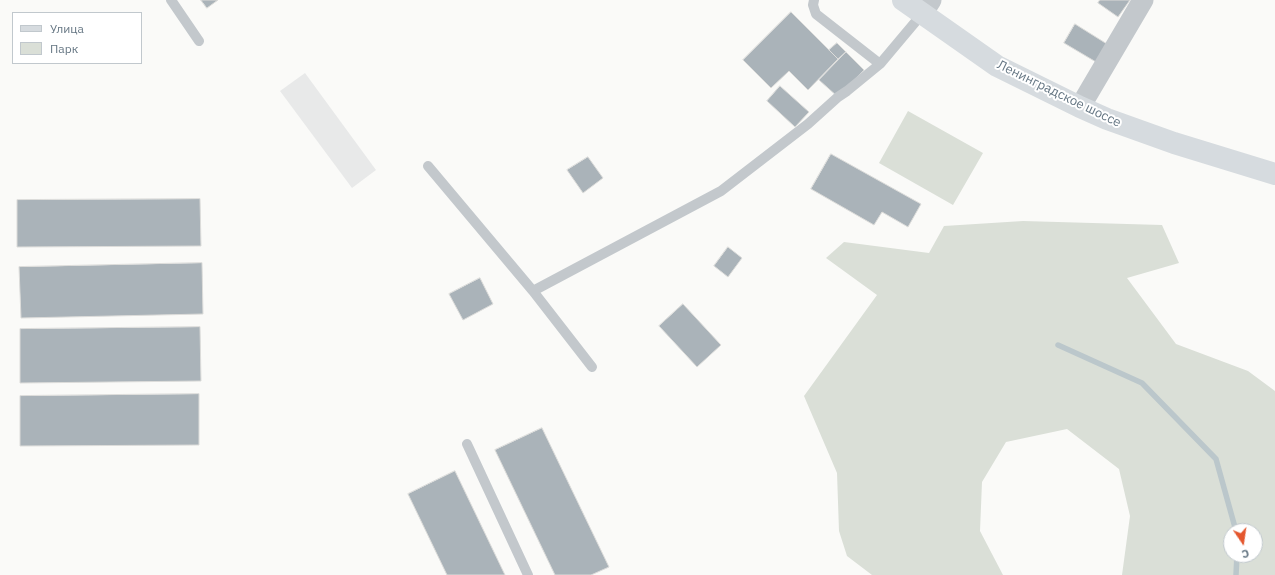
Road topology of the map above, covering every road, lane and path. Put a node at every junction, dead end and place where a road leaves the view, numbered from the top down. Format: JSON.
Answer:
{"nodes":[{"id":1,"x":171,"y":0,"type":"edge"},
{"id":2,"x":814,"y":0,"type":"edge"},
{"id":3,"x":903,"y":0,"type":"edge"},
{"id":4,"x":1143,"y":0,"type":"edge"},
{"id":5,"x":926,"y":7,"type":"edge"},
{"id":6,"x":199,"y":41,"type":"dead end"},
{"id":7,"x":880,"y":64,"type":"junction"},
{"id":8,"x":1080,"y":107,"type":"junction"},
{"id":9,"x":428,"y":166,"type":"dead end"},
{"id":10,"x":1275,"y":174,"type":"edge"},
{"id":11,"x":533,"y":292,"type":"junction"},
{"id":12,"x":592,"y":367,"type":"dead end"},
{"id":13,"x":467,"y":444,"type":"dead end"},
{"id":14,"x":528,"y":575,"type":"edge"}],
"edges":[{"from":1,"to":6,"type":"lane"},
{"from":2,"to":7,"type":"lane"},
{"from":3,"to":5,"type":"main road","name":"Ленинградское шоссе"},
{"from":4,"to":8,"type":"street"},
{"from":5,"to":7,"type":"lane"},
{"from":5,"to":8,"type":"main road","name":"Ленинградское шоссе"},
{"from":7,"to":11,"type":"lane"},
{"from":8,"to":10,"type":"main road","name":"Ленинградское шоссе"},
{"from":9,"to":11,"type":"lane"},
{"from":11,"to":12,"type":"lane"},
{"from":13,"to":14,"type":"lane"}]}
